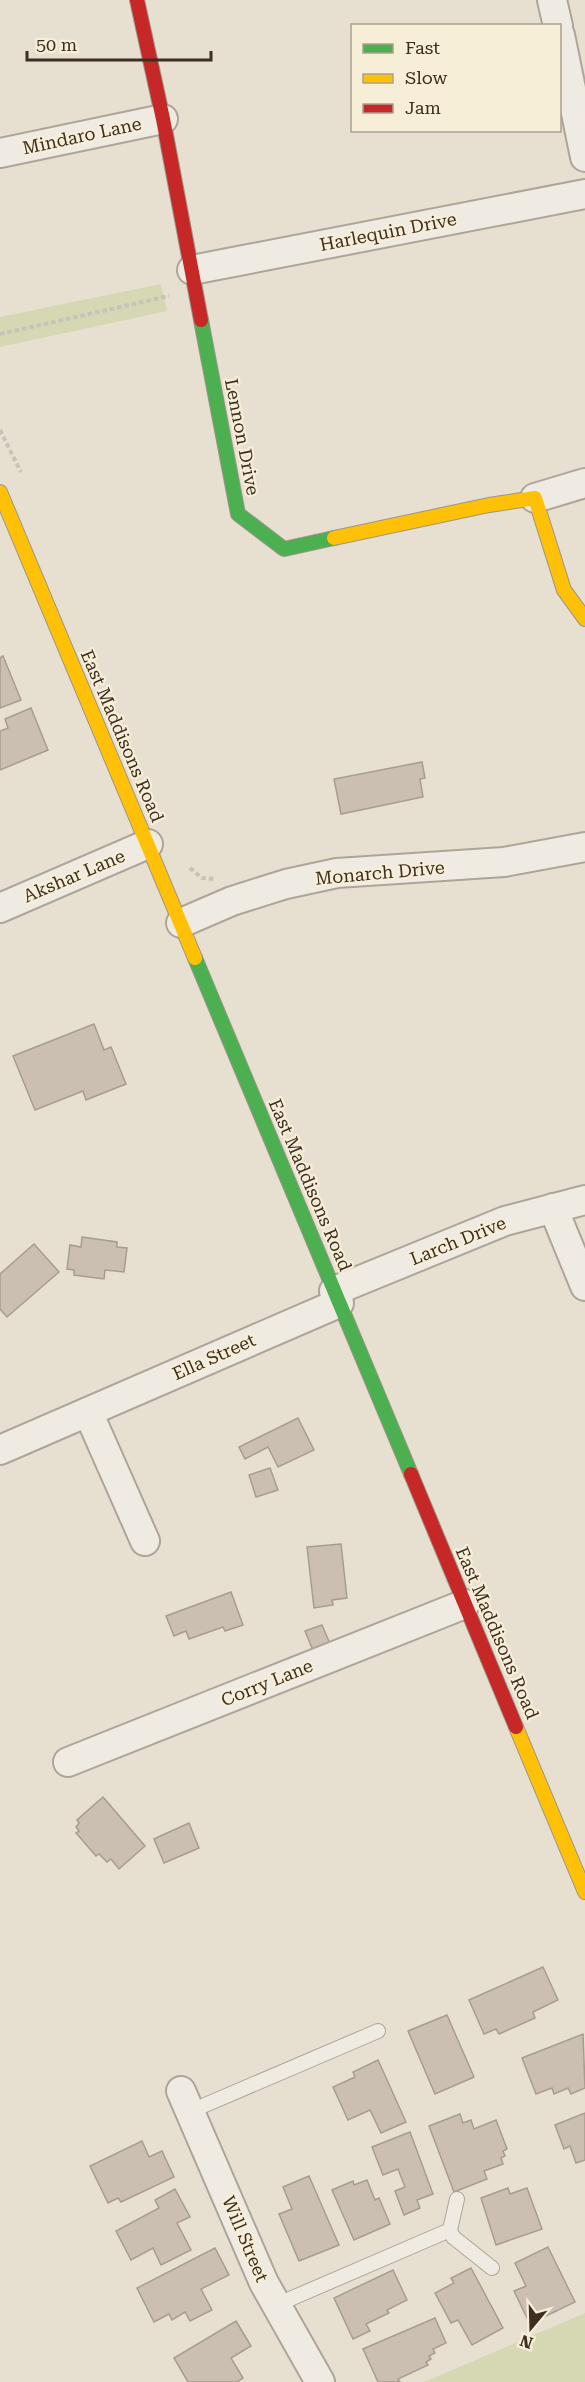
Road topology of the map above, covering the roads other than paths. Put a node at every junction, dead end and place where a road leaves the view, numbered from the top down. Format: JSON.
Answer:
{"nodes":[{"id":1,"x":137,"y":0,"type":"edge"},
{"id":2,"x":552,"y":0,"type":"edge"},
{"id":3,"x":558,"y":24,"type":"edge"},
{"id":4,"x":561,"y":40,"type":"edge"},
{"id":5,"x":164,"y":119,"type":"junction"},
{"id":6,"x":0,"y":153,"type":"edge"},
{"id":7,"x":585,"y":157,"type":"edge"},
{"id":8,"x":585,"y":194,"type":"edge"},
{"id":9,"x":194,"y":280,"type":"junction"},
{"id":10,"x":585,"y":483,"type":"edge"},
{"id":11,"x":0,"y":492,"type":"edge"},
{"id":12,"x":535,"y":498,"type":"junction"},
{"id":13,"x":585,"y":619,"type":"edge"},
{"id":14,"x":148,"y":844,"type":"junction"},
{"id":15,"x":585,"y":847,"type":"edge"},
{"id":16,"x":0,"y":908,"type":"edge"},
{"id":17,"x":181,"y":923,"type":"junction"},
{"id":18,"x":585,"y":1200,"type":"edge"},
{"id":19,"x":553,"y":1208,"type":"junction"},
{"id":20,"x":585,"y":1287,"type":"edge"},
{"id":21,"x":337,"y":1297,"type":"junction"},
{"id":22,"x":88,"y":1412,"type":"junction"},
{"id":23,"x":0,"y":1450,"type":"edge"},
{"id":24,"x":145,"y":1541,"type":"dead end"},
{"id":25,"x":465,"y":1604,"type":"junction"},
{"id":26,"x":68,"y":1762,"type":"dead end"},
{"id":27,"x":585,"y":1892,"type":"edge"},
{"id":28,"x":378,"y":2031,"type":"dead end"},
{"id":29,"x":186,"y":2101,"type":"joint"},
{"id":30,"x":457,"y":2199,"type":"dead end"},
{"id":31,"x":450,"y":2229,"type":"junction"},
{"id":32,"x":492,"y":2268,"type":"dead end"},
{"id":33,"x":276,"y":2305,"type":"junction"},
{"id":34,"x":320,"y":2382,"type":"edge"}],
"edges":[{"from":1,"to":5,"type":"street","name":"Lennon Drive"},
{"from":2,"to":3,"type":"street"},
{"from":4,"to":7,"type":"street"},
{"from":5,"to":6,"type":"street","name":"Mindaro Lane"},
{"from":5,"to":9,"type":"street","name":"Lennon Drive"},
{"from":8,"to":9,"type":"street","name":"Harlequin Drive"},
{"from":9,"to":12,"type":"street","name":"Lennon Drive"},
{"from":10,"to":12,"type":"street"},
{"from":11,"to":14,"type":"street","name":"East Maddisons Road"},
{"from":12,"to":13,"type":"street"},
{"from":14,"to":16,"type":"street","name":"Akshar Lane"},
{"from":14,"to":17,"type":"street","name":"East Maddisons Road"},
{"from":15,"to":17,"type":"street","name":"Monarch Drive"},
{"from":17,"to":21,"type":"street","name":"East Maddisons Road"},
{"from":18,"to":19,"type":"street","name":"Larch Drive"},
{"from":19,"to":20,"type":"street"},
{"from":19,"to":21,"type":"street","name":"Larch Drive"},
{"from":21,"to":22,"type":"street","name":"Ella Street"},
{"from":21,"to":25,"type":"street","name":"East Maddisons Road"},
{"from":22,"to":23,"type":"street","name":"Ella Street"},
{"from":22,"to":24,"type":"street"},
{"from":25,"to":26,"type":"street","name":"Corry Lane"},
{"from":25,"to":27,"type":"street","name":"East Maddisons Road"},
{"from":28,"to":29,"type":"lane"},
{"from":29,"to":33,"type":"street","name":"Will Street"},
{"from":30,"to":31,"type":"lane"},
{"from":31,"to":32,"type":"lane"},
{"from":31,"to":33,"type":"lane"},
{"from":33,"to":34,"type":"street","name":"Will Street"}]}
